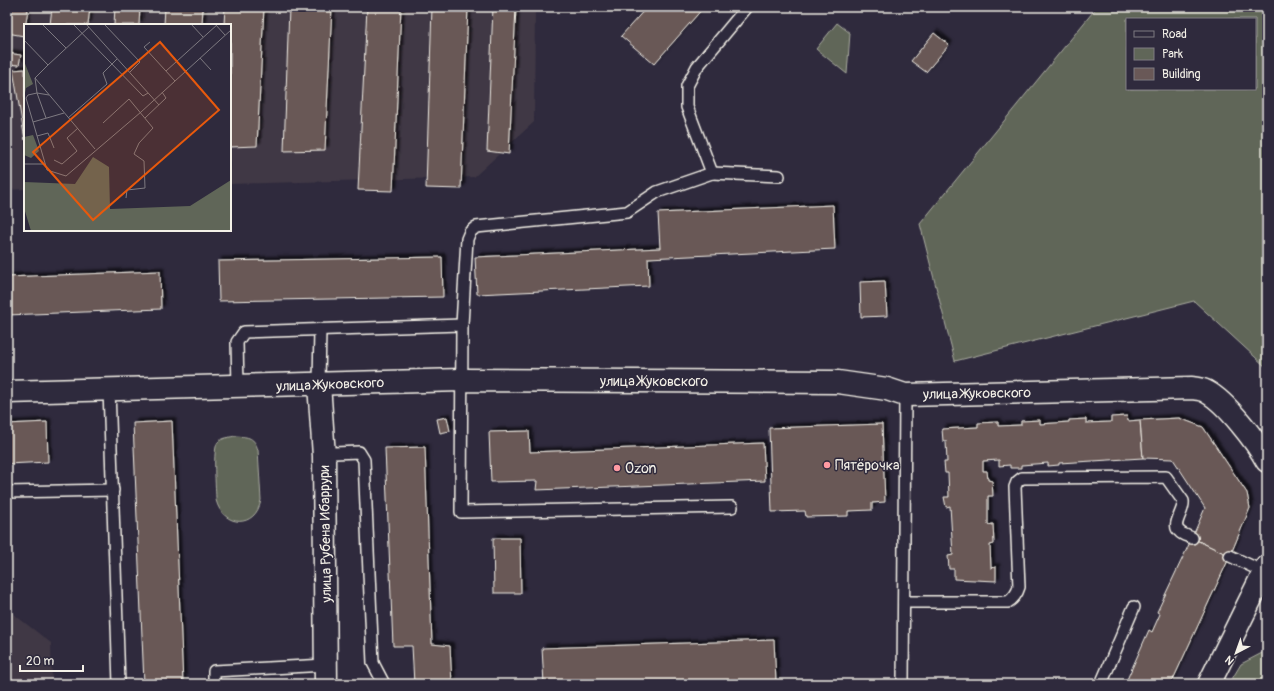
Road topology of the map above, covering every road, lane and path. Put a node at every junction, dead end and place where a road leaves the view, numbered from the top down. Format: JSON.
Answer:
{"nodes":[{"id":1,"x":747,"y":7,"type":"edge"},
{"id":2,"x":712,"y":173,"type":"junction"},
{"id":3,"x":779,"y":176,"type":"dead end"},
{"id":4,"x":462,"y":325,"type":"junction"},
{"id":5,"x":320,"y":329,"type":"junction"},
{"id":6,"x":462,"y":380,"type":"junction"},
{"id":7,"x":319,"y":384,"type":"junction"},
{"id":8,"x":238,"y":386,"type":"junction"},
{"id":9,"x":109,"y":389,"type":"junction"},
{"id":10,"x":7,"y":392,"type":"edge"},
{"id":11,"x":905,"y":395,"type":"junction"},
{"id":12,"x":324,"y":456,"type":"junction"},
{"id":13,"x":1267,"y":461,"type":"edge"},
{"id":14,"x":113,"y":490,"type":"junction"},
{"id":15,"x":7,"y":492,"type":"edge"},
{"id":16,"x":732,"y":507,"type":"dead end"},
{"id":17,"x":1192,"y":538,"type":"dead end"},
{"id":18,"x":1230,"y":556,"type":"dead end"},
{"id":19,"x":1266,"y":569,"type":"edge"},
{"id":20,"x":904,"y":602,"type":"junction"},
{"id":21,"x":1134,"y":607,"type":"dead end"},
{"id":22,"x":326,"y":674,"type":"edge"},
{"id":23,"x":119,"y":684,"type":"edge"},
{"id":24,"x":214,"y":684,"type":"edge"},
{"id":25,"x":384,"y":684,"type":"edge"},
{"id":26,"x":903,"y":684,"type":"edge"},
{"id":27,"x":1101,"y":684,"type":"edge"},
{"id":28,"x":1210,"y":684,"type":"edge"}],
"edges":[{"from":1,"to":2,"type":"lane"},
{"from":2,"to":3,"type":"lane"},
{"from":2,"to":4,"type":"lane"},
{"from":4,"to":5,"type":"lane"},
{"from":4,"to":6,"type":"lane"},
{"from":5,"to":7,"type":"lane"},
{"from":5,"to":8,"type":"lane"},
{"from":6,"to":7,"type":"street","name":"улица Жуковского"},
{"from":6,"to":11,"type":"street","name":"улица Жуковского"},
{"from":6,"to":16,"type":"lane"},
{"from":7,"to":8,"type":"street","name":"улица Жуковского"},
{"from":7,"to":12,"type":"street","name":"улица Рубена Ибаррури"},
{"from":8,"to":9,"type":"street","name":"улица Жуковского"},
{"from":9,"to":10,"type":"street","name":"улица Жуковского"},
{"from":9,"to":14,"type":"lane"},
{"from":11,"to":13,"type":"street","name":"улица Жуковского"},
{"from":11,"to":20,"type":"lane"},
{"from":12,"to":22,"type":"street","name":"улица Рубена Ибаррури"},
{"from":12,"to":25,"type":"lane"},
{"from":14,"to":15,"type":"lane"},
{"from":14,"to":23,"type":"lane"},
{"from":17,"to":20,"type":"lane"},
{"from":18,"to":19,"type":"lane"},
{"from":19,"to":28,"type":"street"},
{"from":20,"to":26,"type":"lane"},
{"from":21,"to":27,"type":"lane"},
{"from":22,"to":24,"type":"lane"}]}
